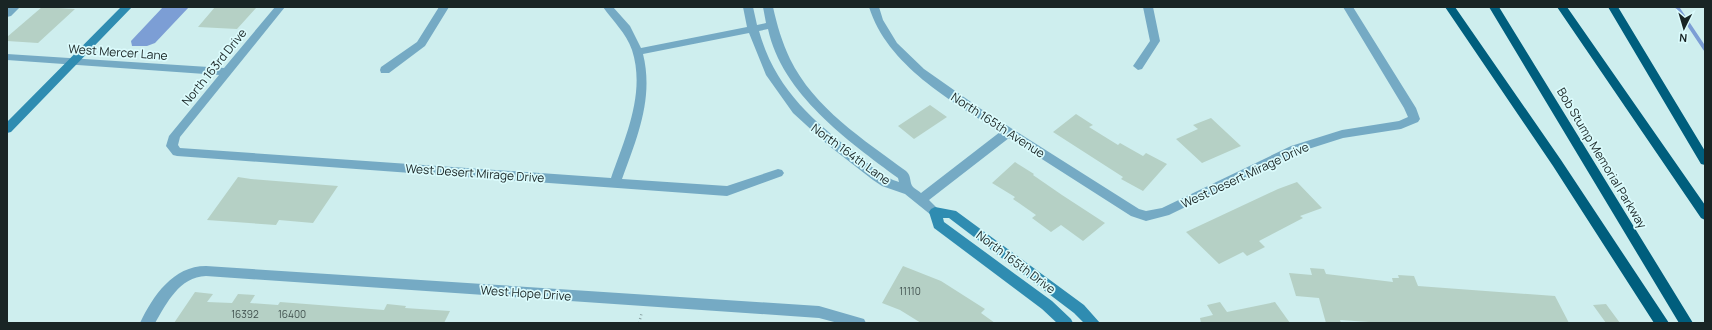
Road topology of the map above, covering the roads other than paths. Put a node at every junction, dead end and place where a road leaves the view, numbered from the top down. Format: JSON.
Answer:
{"nodes":[{"id":1,"x":127,"y":7,"type":"edge"},
{"id":2,"x":280,"y":7,"type":"edge"},
{"id":3,"x":444,"y":7,"type":"edge"},
{"id":4,"x":608,"y":7,"type":"edge"},
{"id":5,"x":748,"y":7,"type":"edge"},
{"id":6,"x":768,"y":7,"type":"edge"},
{"id":7,"x":874,"y":7,"type":"edge"},
{"id":8,"x":1148,"y":7,"type":"edge"},
{"id":9,"x":1348,"y":7,"type":"edge"},
{"id":10,"x":1450,"y":7,"type":"edge"},
{"id":11,"x":1494,"y":7,"type":"edge"},
{"id":12,"x":1562,"y":7,"type":"edge"},
{"id":13,"x":1613,"y":7,"type":"edge"},
{"id":14,"x":771,"y":25,"type":"junction"},
{"id":15,"x":753,"y":29,"type":"junction"},
{"id":16,"x":638,"y":52,"type":"junction"},
{"id":17,"x":7,"y":57,"type":"edge"},
{"id":18,"x":72,"y":62,"type":"junction"},
{"id":19,"x":1138,"y":66,"type":"dead end"},
{"id":20,"x":385,"y":70,"type":"dead end"},
{"id":21,"x":228,"y":72,"type":"junction"},
{"id":22,"x":7,"y":129,"type":"edge"},
{"id":23,"x":1008,"y":132,"type":"junction"},
{"id":24,"x":172,"y":146,"type":"joint"},
{"id":25,"x":1705,"y":162,"type":"edge"},
{"id":26,"x":778,"y":173,"type":"dead end"},
{"id":27,"x":615,"y":183,"type":"junction"},
{"id":28,"x":907,"y":189,"type":"junction"},
{"id":29,"x":920,"y":200,"type":"junction"},
{"id":30,"x":934,"y":212,"type":"junction"},
{"id":31,"x":1705,"y":215,"type":"edge"},
{"id":32,"x":1146,"y":216,"type":"joint"},
{"id":33,"x":147,"y":323,"type":"edge"},
{"id":34,"x":859,"y":323,"type":"edge"},
{"id":35,"x":1066,"y":323,"type":"edge"},
{"id":36,"x":1093,"y":323,"type":"edge"},
{"id":37,"x":1662,"y":323,"type":"edge"},
{"id":38,"x":1686,"y":323,"type":"edge"}],
"edges":[{"from":1,"to":18,"type":"street"},
{"from":2,"to":21,"type":"street","name":"North 163rd Drive"},
{"from":3,"to":20,"type":"street"},
{"from":4,"to":16,"type":"street"},
{"from":5,"to":15,"type":"street","name":"North 164th Lane"},
{"from":6,"to":14,"type":"street","name":"North 164th Lane"},
{"from":7,"to":23,"type":"street","name":"North 165th Avenue"},
{"from":8,"to":19,"type":"street"},
{"from":9,"to":32,"type":"street","name":"West Desert Mirage Drive"},
{"from":10,"to":37,"type":"highway"},
{"from":11,"to":38,"type":"highway","name":"Bob Stump Memorial Parkway"},
{"from":12,"to":31,"type":"highway"},
{"from":13,"to":25,"type":"highway"},
{"from":14,"to":15,"type":"street"},
{"from":14,"to":28,"type":"street","name":"North 164th Lane"},
{"from":15,"to":16,"type":"street"},
{"from":15,"to":28,"type":"street","name":"North 164th Lane"},
{"from":16,"to":27,"type":"street"},
{"from":17,"to":18,"type":"street","name":"West Mercer Lane"},
{"from":18,"to":21,"type":"street","name":"West Mercer Lane"},
{"from":18,"to":22,"type":"street"},
{"from":21,"to":24,"type":"street","name":"North 163rd Drive"},
{"from":23,"to":29,"type":"street"},
{"from":23,"to":32,"type":"street","name":"North 165th Avenue"},
{"from":24,"to":27,"type":"street","name":"West Desert Mirage Drive"},
{"from":26,"to":27,"type":"street","name":"West Desert Mirage Drive"},
{"from":28,"to":29,"type":"street","name":"North 164th Lane"},
{"from":29,"to":30,"type":"street","name":"North 165th Drive"},
{"from":30,"to":35,"type":"street","name":"North 165th Drive"},
{"from":30,"to":36,"type":"street","name":"North 165th Drive"},
{"from":33,"to":34,"type":"street","name":"West Hope Drive"}]}
